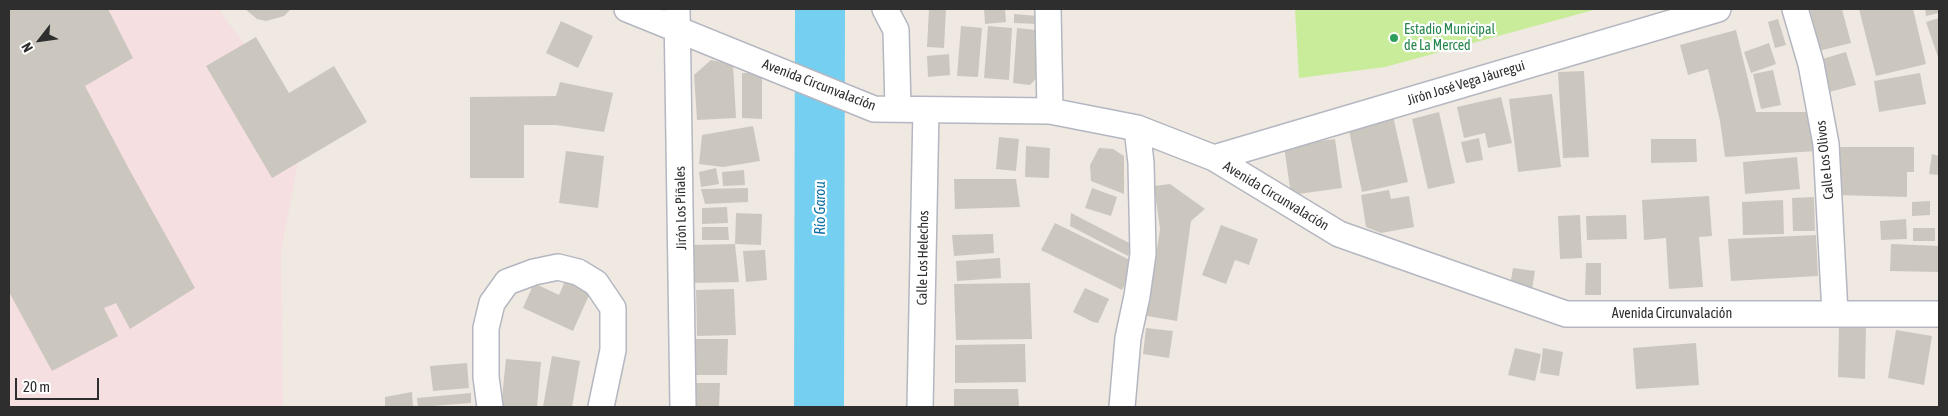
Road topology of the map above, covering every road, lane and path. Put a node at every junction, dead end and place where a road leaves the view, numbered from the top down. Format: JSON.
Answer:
{"nodes":[{"id":1,"x":626,"y":9,"type":"edge"},
{"id":2,"x":1048,"y":9,"type":"edge"},
{"id":3,"x":1718,"y":9,"type":"edge"},
{"id":4,"x":1795,"y":9,"type":"edge"},
{"id":5,"x":893,"y":16,"type":"edge"},
{"id":6,"x":678,"y":19,"type":"edge"},
{"id":7,"x":898,"y":109,"type":"junction"},
{"id":8,"x":926,"y":110,"type":"junction"},
{"id":9,"x":1050,"y":111,"type":"junction"},
{"id":10,"x":1137,"y":128,"type":"junction"},
{"id":11,"x":1214,"y":158,"type":"junction"},
{"id":12,"x":1836,"y":313,"type":"junction"},
{"id":13,"x":1939,"y":314,"type":"edge"},
{"id":14,"x":490,"y":407,"type":"edge"},
{"id":15,"x":601,"y":407,"type":"edge"},
{"id":16,"x":683,"y":407,"type":"edge"},
{"id":17,"x":920,"y":407,"type":"edge"},
{"id":18,"x":1122,"y":407,"type":"edge"}],
"edges":[{"from":1,"to":6,"type":"street","name":"Avenida Circunvalación"},
{"from":2,"to":9,"type":"street"},
{"from":3,"to":11,"type":"street","name":"Jirón José Vega Jáuregui"},
{"from":4,"to":12,"type":"street","name":"Calle Los Olivos"},
{"from":5,"to":7,"type":"street"},
{"from":6,"to":7,"type":"street","name":"Avenida Circunvalación"},
{"from":6,"to":16,"type":"street","name":"Jirón Los Piñales"},
{"from":7,"to":8,"type":"street","name":"Avenida Circunvalación"},
{"from":8,"to":9,"type":"street","name":"Avenida Circunvalación"},
{"from":8,"to":17,"type":"street","name":"Calle Los Helechos"},
{"from":9,"to":10,"type":"street","name":"Avenida Circunvalación"},
{"from":10,"to":11,"type":"street","name":"Avenida Circunvalación"},
{"from":10,"to":18,"type":"street"},
{"from":11,"to":12,"type":"street","name":"Avenida Circunvalación"},
{"from":12,"to":13,"type":"street","name":"Avenida Circunvalación"},
{"from":14,"to":15,"type":"street"}]}
